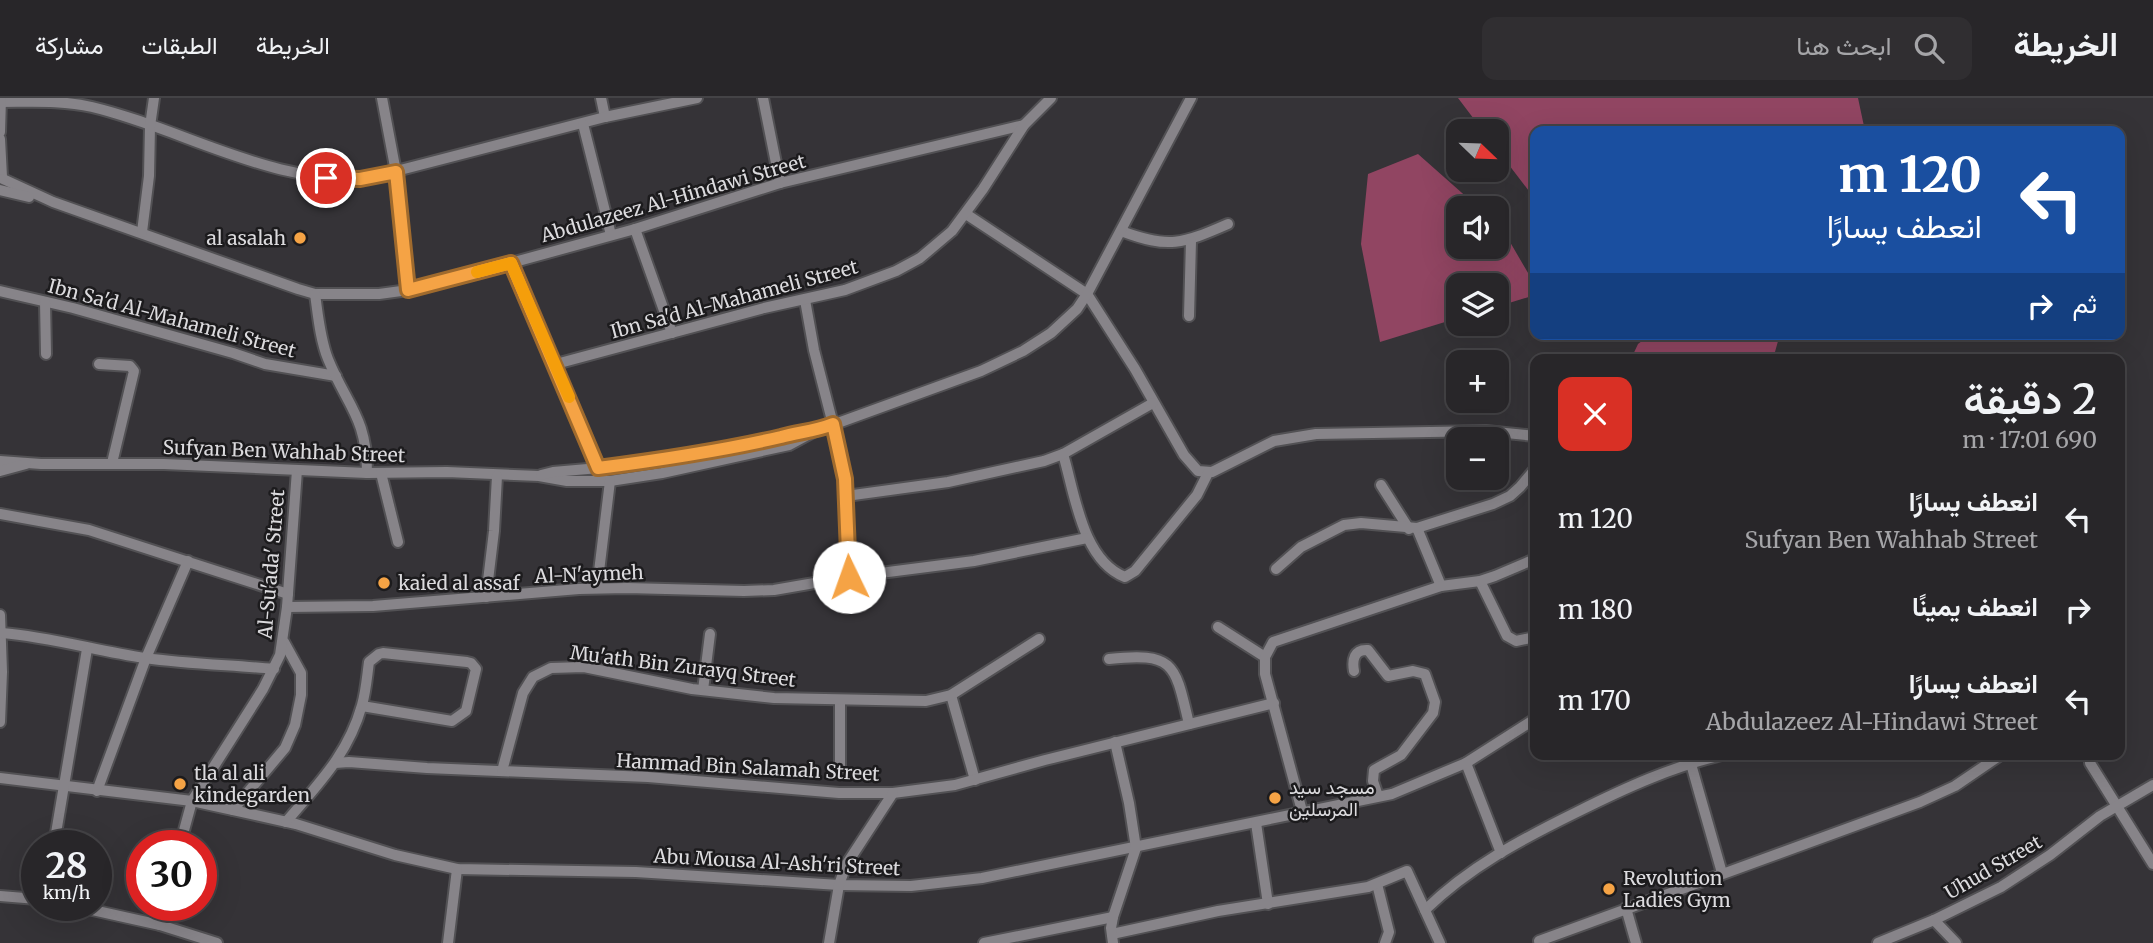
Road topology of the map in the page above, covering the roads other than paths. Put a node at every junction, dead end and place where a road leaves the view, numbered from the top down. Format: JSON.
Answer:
{"nodes":[{"id":1,"x":154,"y":98,"type":"edge"},
{"id":2,"x":382,"y":98,"type":"edge"},
{"id":3,"x":601,"y":98,"type":"edge"},
{"id":4,"x":697,"y":98,"type":"edge"},
{"id":5,"x":763,"y":98,"type":"edge"},
{"id":6,"x":1051,"y":98,"type":"edge"},
{"id":7,"x":1191,"y":98,"type":"edge"},
{"id":8,"x":1,"y":100,"type":"edge"},
{"id":9,"x":79,"y":101,"type":"edge"},
{"id":10,"x":605,"y":117,"type":"junction"},
{"id":11,"x":583,"y":124,"type":"junction"},
{"id":12,"x":1024,"y":125,"type":"junction"},
{"id":13,"x":150,"y":126,"type":"junction"},
{"id":14,"x":0,"y":132,"type":"edge"},
{"id":15,"x":0,"y":139,"type":"edge"},
{"id":16,"x":396,"y":172,"type":"junction"},
{"id":17,"x":1,"y":182,"type":"edge"},
{"id":18,"x":780,"y":183,"type":"junction"},
{"id":19,"x":965,"y":214,"type":"junction"},
{"id":20,"x":1228,"y":224,"type":"dead end"},
{"id":21,"x":635,"y":229,"type":"junction"},
{"id":22,"x":1121,"y":230,"type":"junction"},
{"id":23,"x":142,"y":232,"type":"junction"},
{"id":24,"x":611,"y":235,"type":"junction"},
{"id":25,"x":1191,"y":240,"type":"junction"},
{"id":26,"x":511,"y":263,"type":"junction"},
{"id":27,"x":408,"y":290,"type":"junction"},
{"id":28,"x":0,"y":291,"type":"edge"},
{"id":29,"x":315,"y":294,"type":"junction"},
{"id":30,"x":1087,"y":295,"type":"junction"},
{"id":31,"x":805,"y":300,"type":"junction"},
{"id":32,"x":45,"y":302,"type":"junction"},
{"id":33,"x":1189,"y":316,"type":"dead end"},
{"id":34,"x":672,"y":333,"type":"junction"},
{"id":35,"x":47,"y":354,"type":"dead end"},
{"id":36,"x":99,"y":364,"type":"dead end"},
{"id":37,"x":556,"y":364,"type":"junction"},
{"id":38,"x":336,"y":376,"type":"junction"},
{"id":39,"x":1153,"y":403,"type":"junction"},
{"id":40,"x":833,"y":424,"type":"junction"},
{"id":41,"x":813,"y":432,"type":"junction"},
{"id":42,"x":1530,"y":435,"type":"edge"},
{"id":43,"x":1063,"y":454,"type":"junction"},
{"id":44,"x":0,"y":461,"type":"edge"},
{"id":45,"x":112,"y":463,"type":"junction"},
{"id":46,"x":29,"y":464,"type":"junction"},
{"id":47,"x":598,"y":468,"type":"junction"},
{"id":48,"x":297,"y":470,"type":"junction"},
{"id":49,"x":0,"y":471,"type":"edge"},
{"id":50,"x":367,"y":473,"type":"junction"},
{"id":51,"x":381,"y":473,"type":"junction"},
{"id":52,"x":1208,"y":473,"type":"junction"},
{"id":53,"x":1530,"y":475,"type":"edge"},
{"id":54,"x":497,"y":476,"type":"junction"},
{"id":55,"x":538,"y":476,"type":"junction"},
{"id":56,"x":610,"y":481,"type":"junction"},
{"id":57,"x":1381,"y":485,"type":"dead end"},
{"id":58,"x":846,"y":496,"type":"junction"},
{"id":59,"x":0,"y":514,"type":"edge"},
{"id":60,"x":1413,"y":529,"type":"junction"},
{"id":61,"x":1087,"y":538,"type":"junction"},
{"id":62,"x":398,"y":542,"type":"dead end"},
{"id":63,"x":188,"y":561,"type":"junction"},
{"id":64,"x":1530,"y":561,"type":"edge"},
{"id":65,"x":1276,"y":569,"type":"dead end"},
{"id":66,"x":849,"y":577,"type":"junction"},
{"id":67,"x":1480,"y":581,"type":"junction"},
{"id":68,"x":1441,"y":586,"type":"junction"},
{"id":69,"x":597,"y":588,"type":"junction"},
{"id":70,"x":288,"y":594,"type":"junction"},
{"id":71,"x":486,"y":597,"type":"junction"},
{"id":72,"x":287,"y":607,"type":"junction"},
{"id":73,"x":0,"y":615,"type":"edge"},
{"id":74,"x":1218,"y":627,"type":"dead end"},
{"id":75,"x":2,"y":634,"type":"junction"},
{"id":76,"x":710,"y":634,"type":"dead end"},
{"id":77,"x":1530,"y":638,"type":"edge"},
{"id":78,"x":1038,"y":639,"type":"dead end"},
{"id":79,"x":284,"y":642,"type":"junction"},
{"id":80,"x":87,"y":649,"type":"junction"},
{"id":81,"x":1265,"y":657,"type":"junction"},
{"id":82,"x":146,"y":658,"type":"junction"},
{"id":83,"x":1109,"y":659,"type":"dead end"},
{"id":84,"x":274,"y":670,"type":"junction"},
{"id":85,"x":1354,"y":671,"type":"dead end"},
{"id":86,"x":703,"y":690,"type":"junction"},
{"id":87,"x":951,"y":695,"type":"junction"},
{"id":88,"x":840,"y":701,"type":"junction"},
{"id":89,"x":1273,"y":703,"type":"junction"},
{"id":90,"x":362,"y":706,"type":"junction"},
{"id":91,"x":1,"y":709,"type":"edge"},
{"id":92,"x":0,"y":722,"type":"edge"},
{"id":93,"x":1530,"y":722,"type":"edge"},
{"id":94,"x":1189,"y":724,"type":"junction"},
{"id":95,"x":1115,"y":742,"type":"junction"},
{"id":96,"x":1705,"y":760,"type":"edge"},
{"id":97,"x":1993,"y":760,"type":"edge"},
{"id":98,"x":335,"y":763,"type":"junction"},
{"id":99,"x":1466,"y":763,"type":"junction"},
{"id":100,"x":2090,"y":763,"type":"dead end"},
{"id":101,"x":1691,"y":764,"type":"junction"},
{"id":102,"x":840,"y":769,"type":"dead end"},
{"id":103,"x":502,"y":771,"type":"junction"},
{"id":104,"x":0,"y":778,"type":"edge"},
{"id":105,"x":975,"y":780,"type":"junction"},
{"id":106,"x":2153,"y":785,"type":"edge"},
{"id":107,"x":63,"y":786,"type":"junction"},
{"id":108,"x":97,"y":790,"type":"junction"},
{"id":109,"x":893,"y":793,"type":"junction"},
{"id":110,"x":1378,"y":796,"type":"junction"},
{"id":111,"x":192,"y":800,"type":"junction"},
{"id":112,"x":2116,"y":806,"type":"junction"},
{"id":113,"x":233,"y":810,"type":"junction"},
{"id":114,"x":1302,"y":811,"type":"junction"},
{"id":115,"x":286,"y":822,"type":"junction"},
{"id":116,"x":1256,"y":823,"type":"junction"},
{"id":117,"x":56,"y":830,"type":"edge"},
{"id":118,"x":184,"y":830,"type":"edge"},
{"id":119,"x":1136,"y":848,"type":"junction"},
{"id":120,"x":1501,"y":853,"type":"junction"},
{"id":121,"x":2153,"y":864,"type":"edge"},
{"id":122,"x":457,"y":869,"type":"junction"},
{"id":123,"x":1722,"y":873,"type":"junction"},
{"id":124,"x":1377,"y":884,"type":"junction"},
{"id":125,"x":839,"y":885,"type":"junction"},
{"id":126,"x":0,"y":896,"type":"edge"},
{"id":127,"x":21,"y":898,"type":"edge"},
{"id":128,"x":1268,"y":904,"type":"junction"},
{"id":129,"x":1626,"y":908,"type":"junction"},
{"id":130,"x":1425,"y":910,"type":"junction"},
{"id":131,"x":112,"y":914,"type":"edge"},
{"id":132,"x":1113,"y":917,"type":"junction"},
{"id":133,"x":1934,"y":920,"type":"junction"},
{"id":134,"x":161,"y":921,"type":"edge"},
{"id":135,"x":160,"y":925,"type":"junction"},
{"id":136,"x":1113,"y":938,"type":"edge"},
{"id":137,"x":1539,"y":941,"type":"dead end"},
{"id":138,"x":217,"y":943,"type":"edge"},
{"id":139,"x":450,"y":943,"type":"edge"},
{"id":140,"x":829,"y":943,"type":"edge"},
{"id":141,"x":984,"y":943,"type":"edge"},
{"id":142,"x":1385,"y":943,"type":"edge"},
{"id":143,"x":1440,"y":943,"type":"edge"},
{"id":144,"x":1636,"y":943,"type":"edge"},
{"id":145,"x":1878,"y":943,"type":"edge"},
{"id":146,"x":1956,"y":943,"type":"edge"}],
"edges":[{"from":1,"to":13,"type":"street"},
{"from":2,"to":16,"type":"street"},
{"from":3,"to":10,"type":"street"},
{"from":4,"to":10,"type":"street"},
{"from":5,"to":18,"type":"street"},
{"from":6,"to":12,"type":"street","name":"Ibn Sa'd Al-Mahameli Street"},
{"from":7,"to":22,"type":"street","name":"Sufyan Ben Wahhab Street"},
{"from":8,"to":9,"type":"street"},
{"from":8,"to":14,"type":"street"},
{"from":9,"to":13,"type":"street"},
{"from":10,"to":11,"type":"street"},
{"from":11,"to":16,"type":"street"},
{"from":11,"to":24,"type":"street"},
{"from":12,"to":18,"type":"street","name":"Abdulazeez Al-Hindawi Street"},
{"from":12,"to":19,"type":"street","name":"Ibn Sa'd Al-Mahameli Street"},
{"from":13,"to":16,"type":"street"},
{"from":13,"to":23,"type":"street"},
{"from":15,"to":17,"type":"street"},
{"from":16,"to":27,"type":"street"},
{"from":17,"to":23,"type":"street","name":"Abdulazeez Al-Hindawi Street"},
{"from":18,"to":21,"type":"street","name":"Abdulazeez Al-Hindawi Street"},
{"from":19,"to":30,"type":"street"},
{"from":19,"to":31,"type":"street","name":"Ibn Sa'd Al-Mahameli Street"},
{"from":20,"to":25,"type":"street"},
{"from":21,"to":24,"type":"street","name":"Abdulazeez Al-Hindawi Street"},
{"from":21,"to":34,"type":"street"},
{"from":22,"to":25,"type":"street"},
{"from":22,"to":30,"type":"street","name":"Sufyan Ben Wahhab Street"},
{"from":23,"to":29,"type":"street","name":"Abdulazeez Al-Hindawi Street"},
{"from":24,"to":26,"type":"street","name":"Abdulazeez Al-Hindawi Street"},
{"from":25,"to":33,"type":"street"},
{"from":26,"to":27,"type":"street","name":"Abdulazeez Al-Hindawi Street"},
{"from":26,"to":37,"type":"street"},
{"from":27,"to":29,"type":"street","name":"Abdulazeez Al-Hindawi Street"},
{"from":28,"to":32,"type":"street","name":"Ibn Sa'd Al-Mahameli Street"},
{"from":29,"to":38,"type":"street"},
{"from":30,"to":39,"type":"street"},
{"from":30,"to":40,"type":"street","name":"Sufyan Ben Wahhab Street"},
{"from":31,"to":34,"type":"street","name":"Ibn Sa'd Al-Mahameli Street"},
{"from":31,"to":40,"type":"street"},
{"from":32,"to":35,"type":"street"},
{"from":32,"to":38,"type":"street","name":"Ibn Sa'd Al-Mahameli Street"},
{"from":34,"to":37,"type":"street","name":"Ibn Sa'd Al-Mahameli Street"},
{"from":36,"to":45,"type":"street"},
{"from":37,"to":47,"type":"street"},
{"from":38,"to":50,"type":"street"},
{"from":39,"to":43,"type":"street"},
{"from":39,"to":52,"type":"street"},
{"from":40,"to":41,"type":"street","name":"Sufyan Ben Wahhab Street"},
{"from":40,"to":58,"type":"street"},
{"from":41,"to":47,"type":"street","name":"Sufyan Ben Wahhab Street"},
{"from":41,"to":56,"type":"street","name":"Sufyan Ben Wahhab Street"},
{"from":42,"to":52,"type":"street"},
{"from":43,"to":58,"type":"street"},
{"from":43,"to":61,"type":"street"},
{"from":44,"to":46,"type":"street","name":"Sufyan Ben Wahhab Street"},
{"from":45,"to":46,"type":"street","name":"Sufyan Ben Wahhab Street"},
{"from":45,"to":48,"type":"street","name":"Sufyan Ben Wahhab Street"},
{"from":46,"to":49,"type":"street","name":"Sufyan Ben Wahhab Street"},
{"from":47,"to":55,"type":"street","name":"Sufyan Ben Wahhab Street"},
{"from":48,"to":50,"type":"street","name":"Sufyan Ben Wahhab Street"},
{"from":48,"to":70,"type":"street","name":"Al-Su'ada' Street"},
{"from":50,"to":51,"type":"street","name":"Sufyan Ben Wahhab Street"},
{"from":51,"to":54,"type":"street","name":"Sufyan Ben Wahhab Street"},
{"from":51,"to":62,"type":"street"},
{"from":52,"to":61,"type":"street"},
{"from":53,"to":60,"type":"street"},
{"from":54,"to":55,"type":"street","name":"Sufyan Ben Wahhab Street"},
{"from":54,"to":71,"type":"street"},
{"from":55,"to":56,"type":"street","name":"Sufyan Ben Wahhab Street"},
{"from":56,"to":69,"type":"street"},
{"from":57,"to":60,"type":"street"},
{"from":58,"to":66,"type":"street"},
{"from":59,"to":63,"type":"street"},
{"from":60,"to":65,"type":"street"},
{"from":60,"to":68,"type":"street"},
{"from":61,"to":66,"type":"street","name":"Al-N'aymeh"},
{"from":63,"to":70,"type":"street"},
{"from":63,"to":82,"type":"street"},
{"from":64,"to":67,"type":"street"},
{"from":66,"to":69,"type":"street","name":"Al-N'aymeh"},
{"from":67,"to":68,"type":"street"},
{"from":67,"to":77,"type":"street"},
{"from":68,"to":81,"type":"street"},
{"from":69,"to":71,"type":"street","name":"Al-N'aymeh"},
{"from":70,"to":72,"type":"street","name":"Al-Su'ada' Street"},
{"from":71,"to":72,"type":"street","name":"Al-N'aymeh"},
{"from":72,"to":79,"type":"street","name":"Al-Su'ada' Street"},
{"from":73,"to":75,"type":"street"},
{"from":74,"to":81,"type":"street"},
{"from":75,"to":80,"type":"street"},
{"from":75,"to":91,"type":"street"},
{"from":76,"to":86,"type":"street"},
{"from":78,"to":87,"type":"street","name":"Mu'ath Bin Zurayq Street"},
{"from":79,"to":84,"type":"street","name":"Al-Su'ada' Street"},
{"from":79,"to":113,"type":"street"},
{"from":80,"to":82,"type":"street"},
{"from":80,"to":107,"type":"street"},
{"from":81,"to":89,"type":"street"},
{"from":82,"to":84,"type":"street"},
{"from":82,"to":108,"type":"street"},
{"from":83,"to":94,"type":"street"},
{"from":84,"to":111,"type":"street","name":"Al-Su'ada' Street"},
{"from":85,"to":110,"type":"street"},
{"from":86,"to":88,"type":"street","name":"Mu'ath Bin Zurayq Street"},
{"from":86,"to":103,"type":"street","name":"Mu'ath Bin Zurayq Street"},
{"from":87,"to":88,"type":"street","name":"Mu'ath Bin Zurayq Street"},
{"from":87,"to":105,"type":"street"},
{"from":88,"to":102,"type":"street"},
{"from":89,"to":94,"type":"street","name":"Hammad Bin Salamah Street"},
{"from":89,"to":114,"type":"street"},
{"from":90,"to":90,"type":"street"},
{"from":90,"to":98,"type":"street"},
{"from":91,"to":92,"type":"street"},
{"from":93,"to":99,"type":"street","name":"Abu Mousa Al-Ash'ri Street"},
{"from":94,"to":95,"type":"street","name":"Hammad Bin Salamah Street"},
{"from":95,"to":105,"type":"street","name":"Hammad Bin Salamah Street"},
{"from":95,"to":119,"type":"street"},
{"from":96,"to":101,"type":"street"},
{"from":97,"to":123,"type":"street"},
{"from":98,"to":103,"type":"street","name":"Hammad Bin Salamah Street"},
{"from":98,"to":115,"type":"street"},
{"from":99,"to":110,"type":"street","name":"Abu Mousa Al-Ash'ri Street"},
{"from":99,"to":120,"type":"street"},
{"from":100,"to":112,"type":"street"},
{"from":101,"to":120,"type":"street"},
{"from":101,"to":123,"type":"street"},
{"from":103,"to":109,"type":"street","name":"Hammad Bin Salamah Street"},
{"from":104,"to":107,"type":"street","name":"Abu Mousa Al-Ash'ri Street"},
{"from":105,"to":109,"type":"street","name":"Hammad Bin Salamah Street"},
{"from":106,"to":112,"type":"street","name":"Uhud Street"},
{"from":107,"to":108,"type":"street","name":"Abu Mousa Al-Ash'ri Street"},
{"from":107,"to":117,"type":"street"},
{"from":108,"to":111,"type":"street","name":"Abu Mousa Al-Ash'ri Street"},
{"from":109,"to":125,"type":"street"},
{"from":110,"to":114,"type":"street","name":"Abu Mousa Al-Ash'ri Street"},
{"from":111,"to":113,"type":"street","name":"Abu Mousa Al-Ash'ri Street"},
{"from":111,"to":118,"type":"street","name":"Al-Su'ada' Street"},
{"from":112,"to":121,"type":"street"},
{"from":112,"to":133,"type":"street","name":"Uhud Street"},
{"from":113,"to":115,"type":"street","name":"Abu Mousa Al-Ash'ri Street"},
{"from":114,"to":116,"type":"street","name":"Abu Mousa Al-Ash'ri Street"},
{"from":115,"to":122,"type":"street","name":"Abu Mousa Al-Ash'ri Street"},
{"from":116,"to":119,"type":"street","name":"Abu Mousa Al-Ash'ri Street"},
{"from":116,"to":128,"type":"street"},
{"from":119,"to":125,"type":"street","name":"Abu Mousa Al-Ash'ri Street"},
{"from":119,"to":132,"type":"street"},
{"from":120,"to":130,"type":"street"},
{"from":122,"to":125,"type":"street","name":"Abu Mousa Al-Ash'ri Street"},
{"from":122,"to":139,"type":"street"},
{"from":123,"to":129,"type":"street"},
{"from":124,"to":128,"type":"street"},
{"from":124,"to":130,"type":"street"},
{"from":124,"to":142,"type":"street"},
{"from":125,"to":140,"type":"street"},
{"from":126,"to":127,"type":"street"},
{"from":128,"to":136,"type":"street"},
{"from":129,"to":137,"type":"street"},
{"from":129,"to":144,"type":"street"},
{"from":130,"to":143,"type":"street"},
{"from":131,"to":135,"type":"street"},
{"from":132,"to":136,"type":"street"},
{"from":132,"to":141,"type":"street"},
{"from":133,"to":145,"type":"street","name":"Uhud Street"},
{"from":133,"to":146,"type":"street"},
{"from":134,"to":135,"type":"street"},
{"from":135,"to":138,"type":"street"}]}
